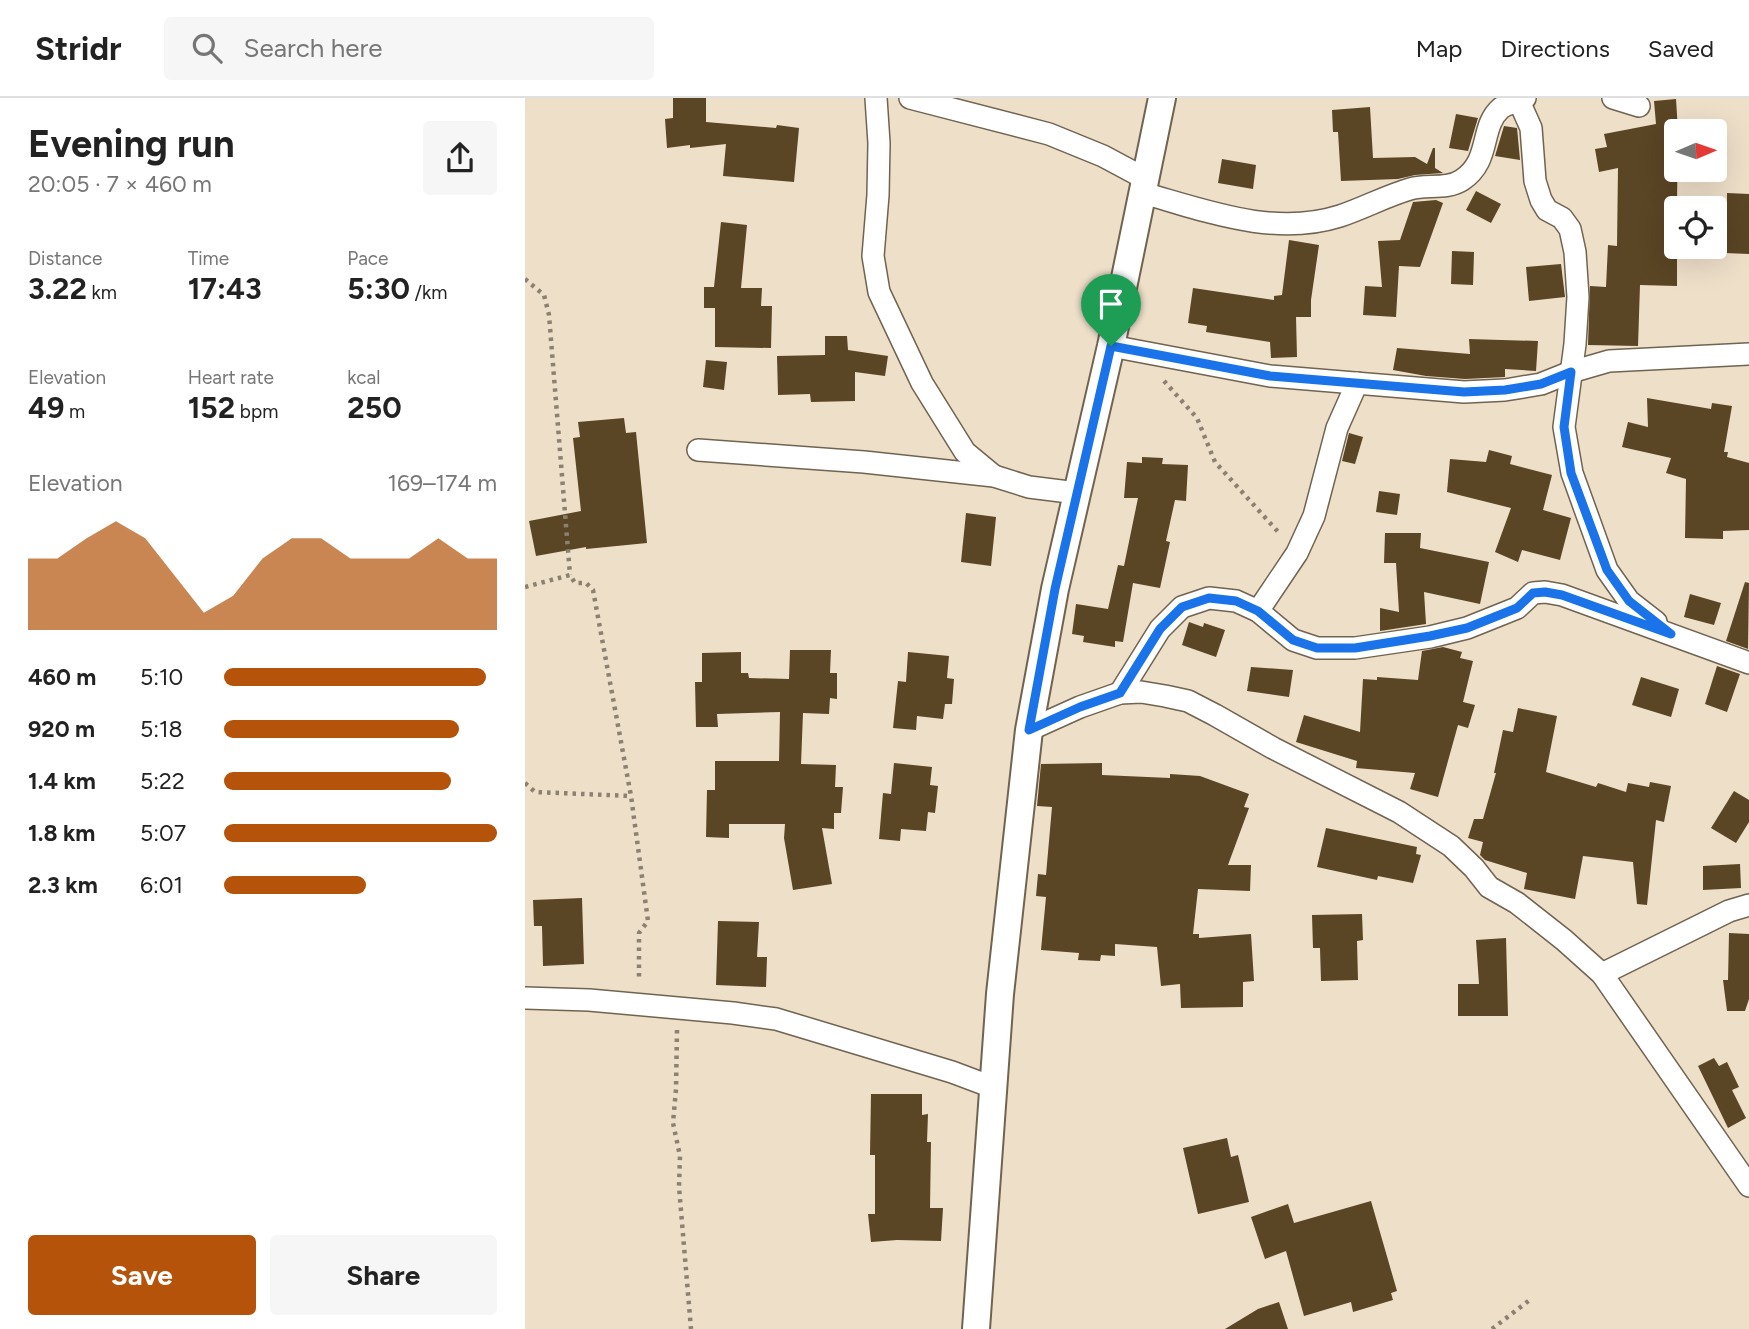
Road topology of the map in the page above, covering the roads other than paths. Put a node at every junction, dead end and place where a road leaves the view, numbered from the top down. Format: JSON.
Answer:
{"nodes":[{"id":1,"x":876,"y":98,"type":"edge"},
{"id":2,"x":910,"y":98,"type":"edge"},
{"id":3,"x":1162,"y":98,"type":"edge"},
{"id":4,"x":1613,"y":98,"type":"edge"},
{"id":5,"x":1522,"y":100,"type":"edge"},
{"id":6,"x":1639,"y":106,"type":"dead end"},
{"id":7,"x":1145,"y":186,"type":"junction"},
{"id":8,"x":1122,"y":348,"type":"junction"},
{"id":9,"x":1749,"y":354,"type":"edge"},
{"id":10,"x":1571,"y":372,"type":"junction"},
{"id":11,"x":1357,"y":383,"type":"junction"},
{"id":12,"x":698,"y":450,"type":"dead end"},
{"id":13,"x":994,"y":476,"type":"junction"},
{"id":14,"x":1077,"y":493,"type":"junction"},
{"id":15,"x":1258,"y":611,"type":"junction"},
{"id":16,"x":1671,"y":634,"type":"junction"},
{"id":17,"x":1746,"y":666,"type":"edge"},
{"id":18,"x":1120,"y":693,"type":"junction"},
{"id":19,"x":1029,"y":730,"type":"junction"},
{"id":20,"x":1749,"y":905,"type":"edge"},
{"id":21,"x":1602,"y":974,"type":"junction"},
{"id":22,"x":525,"y":998,"type":"edge"},
{"id":23,"x":992,"y":1087,"type":"junction"},
{"id":24,"x":1749,"y":1186,"type":"edge"},
{"id":25,"x":976,"y":1329,"type":"edge"}],
"edges":[{"from":1,"to":13,"type":"street"},
{"from":2,"to":7,"type":"street"},
{"from":3,"to":7,"type":"street"},
{"from":4,"to":6,"type":"street"},
{"from":5,"to":7,"type":"street"},
{"from":5,"to":10,"type":"street"},
{"from":7,"to":8,"type":"street"},
{"from":8,"to":11,"type":"street"},
{"from":8,"to":14,"type":"street"},
{"from":9,"to":10,"type":"street"},
{"from":10,"to":11,"type":"street"},
{"from":10,"to":16,"type":"street"},
{"from":11,"to":15,"type":"street"},
{"from":12,"to":13,"type":"street"},
{"from":13,"to":14,"type":"street"},
{"from":14,"to":19,"type":"street"},
{"from":15,"to":16,"type":"street"},
{"from":15,"to":18,"type":"street"},
{"from":16,"to":17,"type":"street"},
{"from":18,"to":19,"type":"street"},
{"from":18,"to":21,"type":"street"},
{"from":19,"to":23,"type":"street"},
{"from":20,"to":21,"type":"street"},
{"from":21,"to":24,"type":"street"},
{"from":22,"to":23,"type":"street"},
{"from":23,"to":25,"type":"street"}]}
